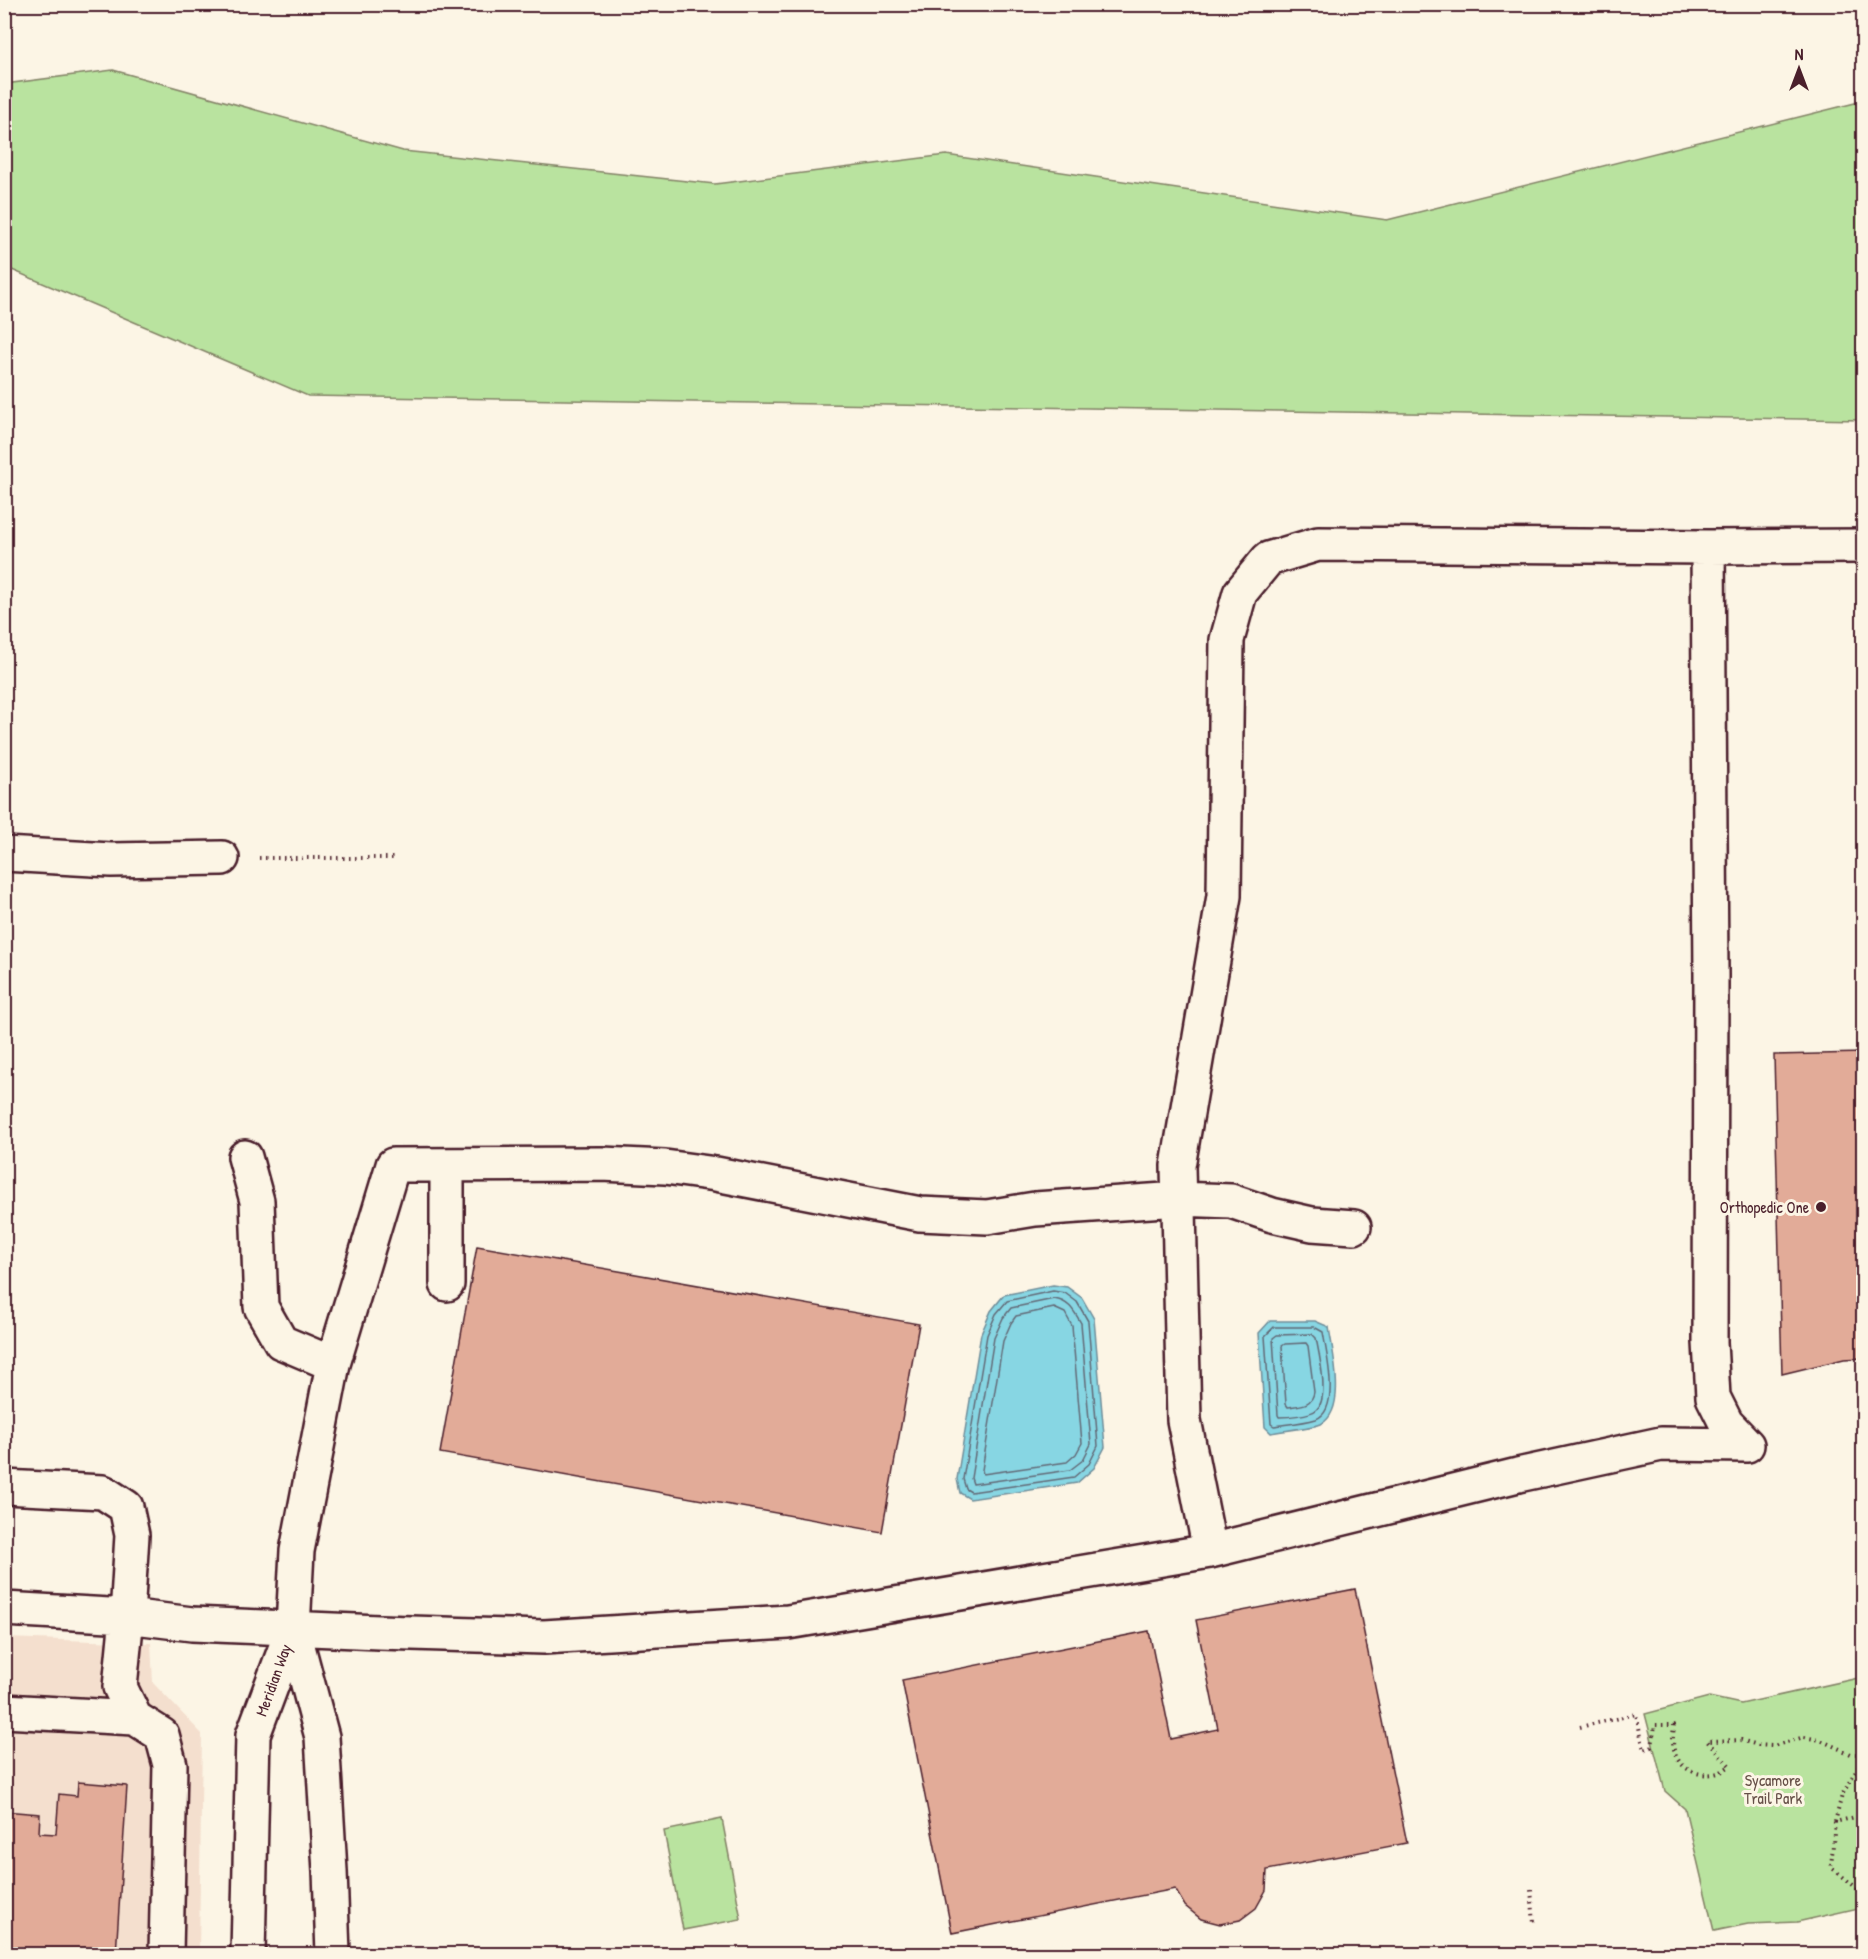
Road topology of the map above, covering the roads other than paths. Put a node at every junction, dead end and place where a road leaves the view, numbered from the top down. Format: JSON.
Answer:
{"nodes":[{"id":1,"x":1863,"y":546,"type":"edge"},
{"id":2,"x":1708,"y":547,"type":"junction"},
{"id":3,"x":4,"y":854,"type":"edge"},
{"id":4,"x":222,"y":858,"type":"road end"},
{"id":5,"x":245,"y":1157,"type":"dead end"},
{"id":6,"x":447,"y":1165,"type":"junction"},
{"id":7,"x":1179,"y":1199,"type":"junction"},
{"id":8,"x":1354,"y":1227,"type":"dead end"},
{"id":9,"x":447,"y":1284,"type":"dead end"},
{"id":10,"x":333,"y":1364,"type":"junction"},
{"id":11,"x":4,"y":1487,"type":"edge"},
{"id":12,"x":1210,"y":1551,"type":"junction"},
{"id":13,"x":4,"y":1609,"type":"edge"},
{"id":14,"x":127,"y":1616,"type":"junction"},
{"id":15,"x":293,"y":1628,"type":"junction"},
{"id":16,"x":4,"y":1711,"type":"edge"},
{"id":17,"x":135,"y":1718,"type":"junction"},
{"id":18,"x":165,"y":1954,"type":"edge"},
{"id":19,"x":248,"y":1954,"type":"edge"},
{"id":20,"x":333,"y":1954,"type":"edge"}],
"edges":[{"from":1,"to":2,"type":"street"},
{"from":2,"to":7,"type":"street"},
{"from":2,"to":12,"type":"street"},
{"from":3,"to":4,"type":"street"},
{"from":5,"to":10,"type":"street"},
{"from":6,"to":7,"type":"street"},
{"from":6,"to":9,"type":"street"},
{"from":6,"to":10,"type":"street"},
{"from":7,"to":8,"type":"street"},
{"from":7,"to":12,"type":"street"},
{"from":10,"to":15,"type":"street"},
{"from":11,"to":14,"type":"street"},
{"from":12,"to":15,"type":"street"},
{"from":13,"to":14,"type":"street"},
{"from":14,"to":15,"type":"street"},
{"from":14,"to":17,"type":"street"},
{"from":15,"to":19,"type":"street","name":"Meridian Way"},
{"from":15,"to":20,"type":"street","name":"Meridian Way"},
{"from":16,"to":17,"type":"street"},
{"from":17,"to":18,"type":"street"}]}
